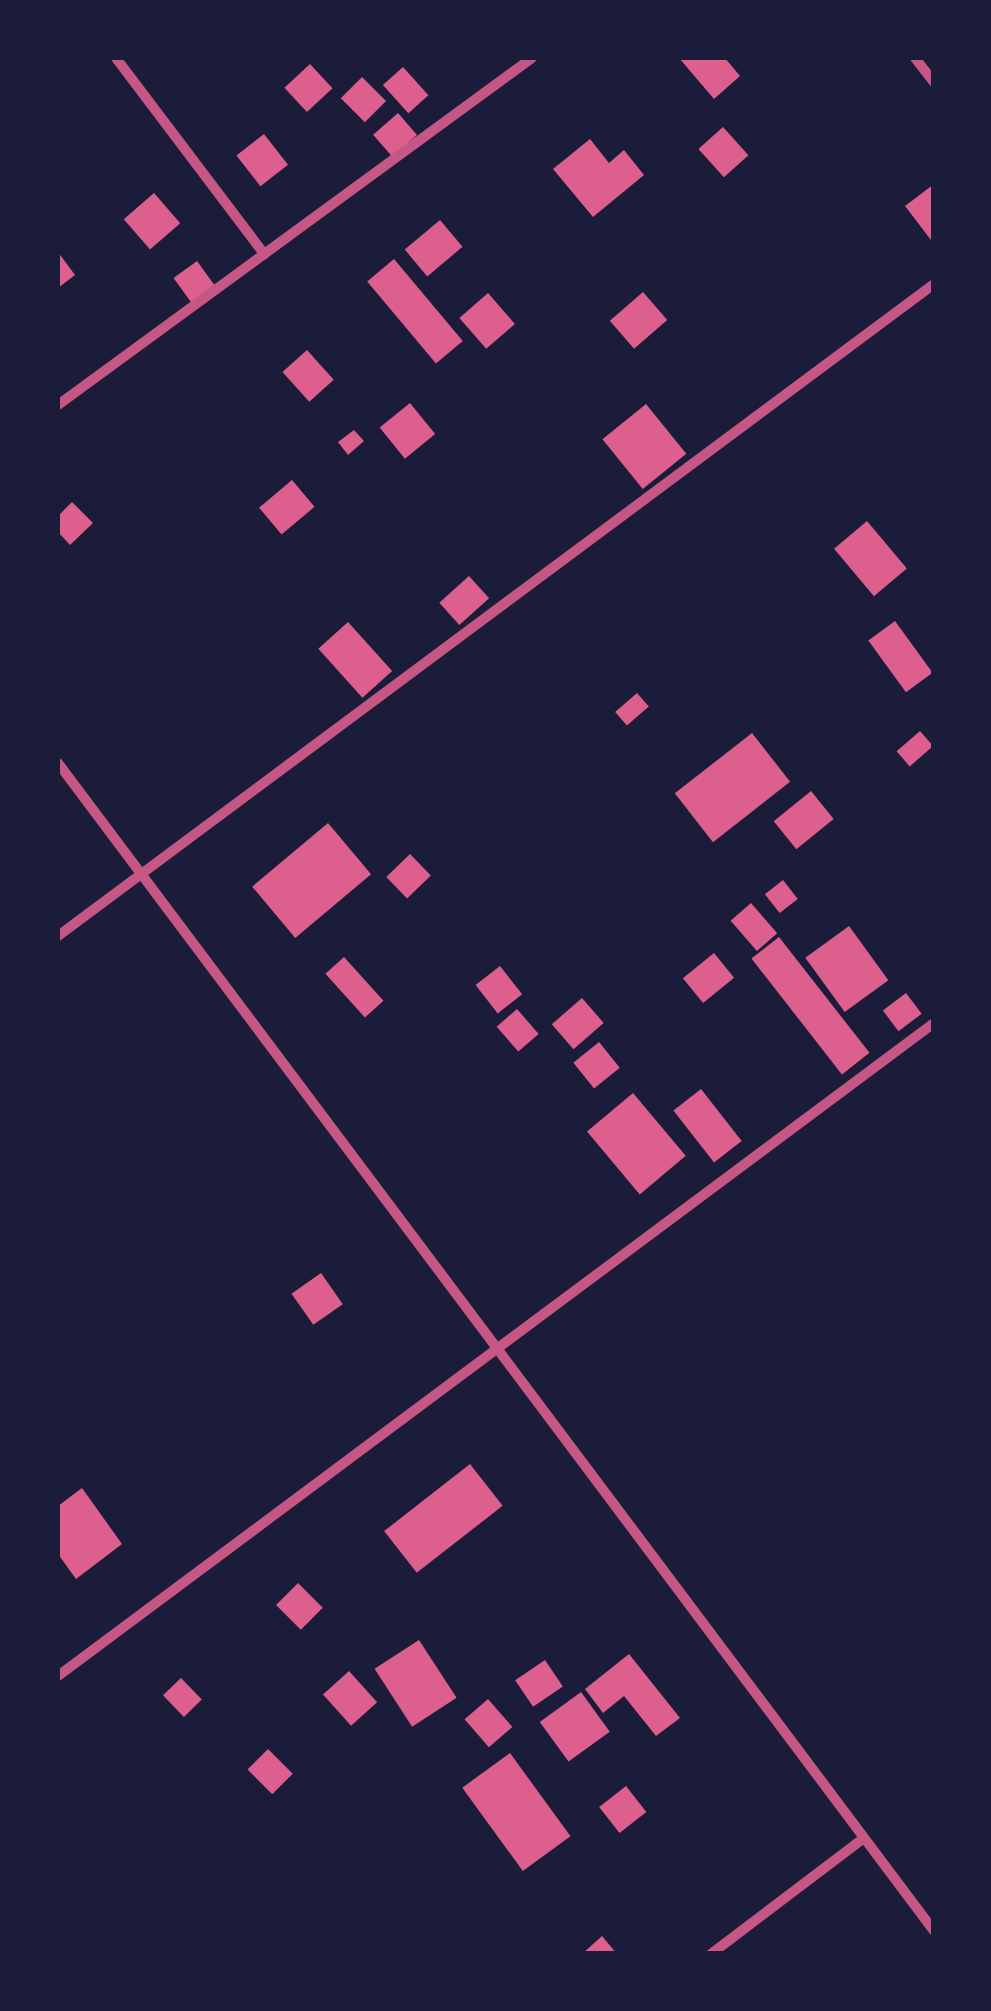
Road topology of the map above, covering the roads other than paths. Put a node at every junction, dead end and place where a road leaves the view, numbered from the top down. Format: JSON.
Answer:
{"nodes":[{"id":1,"x":116,"y":58,"type":"edge"},
{"id":2,"x":532,"y":58,"type":"edge"},
{"id":3,"x":915,"y":58,"type":"edge"},
{"id":4,"x":934,"y":82,"type":"edge"},
{"id":5,"x":264,"y":254,"type":"junction"},
{"id":6,"x":934,"y":284,"type":"edge"},
{"id":7,"x":58,"y":405,"type":"edge"},
{"id":8,"x":58,"y":763,"type":"edge"},
{"id":9,"x":140,"y":874,"type":"junction"},
{"id":10,"x":58,"y":936,"type":"edge"},
{"id":11,"x":934,"y":1023,"type":"edge"},
{"id":12,"x":496,"y":1349,"type":"junction"},
{"id":13,"x":58,"y":1676,"type":"edge"},
{"id":14,"x":864,"y":1838,"type":"junction"},
{"id":15,"x":934,"y":1931,"type":"edge"},
{"id":16,"x":710,"y":1954,"type":"edge"}],
"edges":[{"from":1,"to":5,"type":"street"},
{"from":2,"to":5,"type":"street"},
{"from":3,"to":4,"type":"street"},
{"from":5,"to":7,"type":"street"},
{"from":6,"to":9,"type":"street"},
{"from":8,"to":9,"type":"street"},
{"from":9,"to":10,"type":"street"},
{"from":9,"to":12,"type":"street"},
{"from":11,"to":12,"type":"street"},
{"from":12,"to":13,"type":"street"},
{"from":12,"to":14,"type":"street"},
{"from":14,"to":15,"type":"street"},
{"from":14,"to":16,"type":"street"}]}
